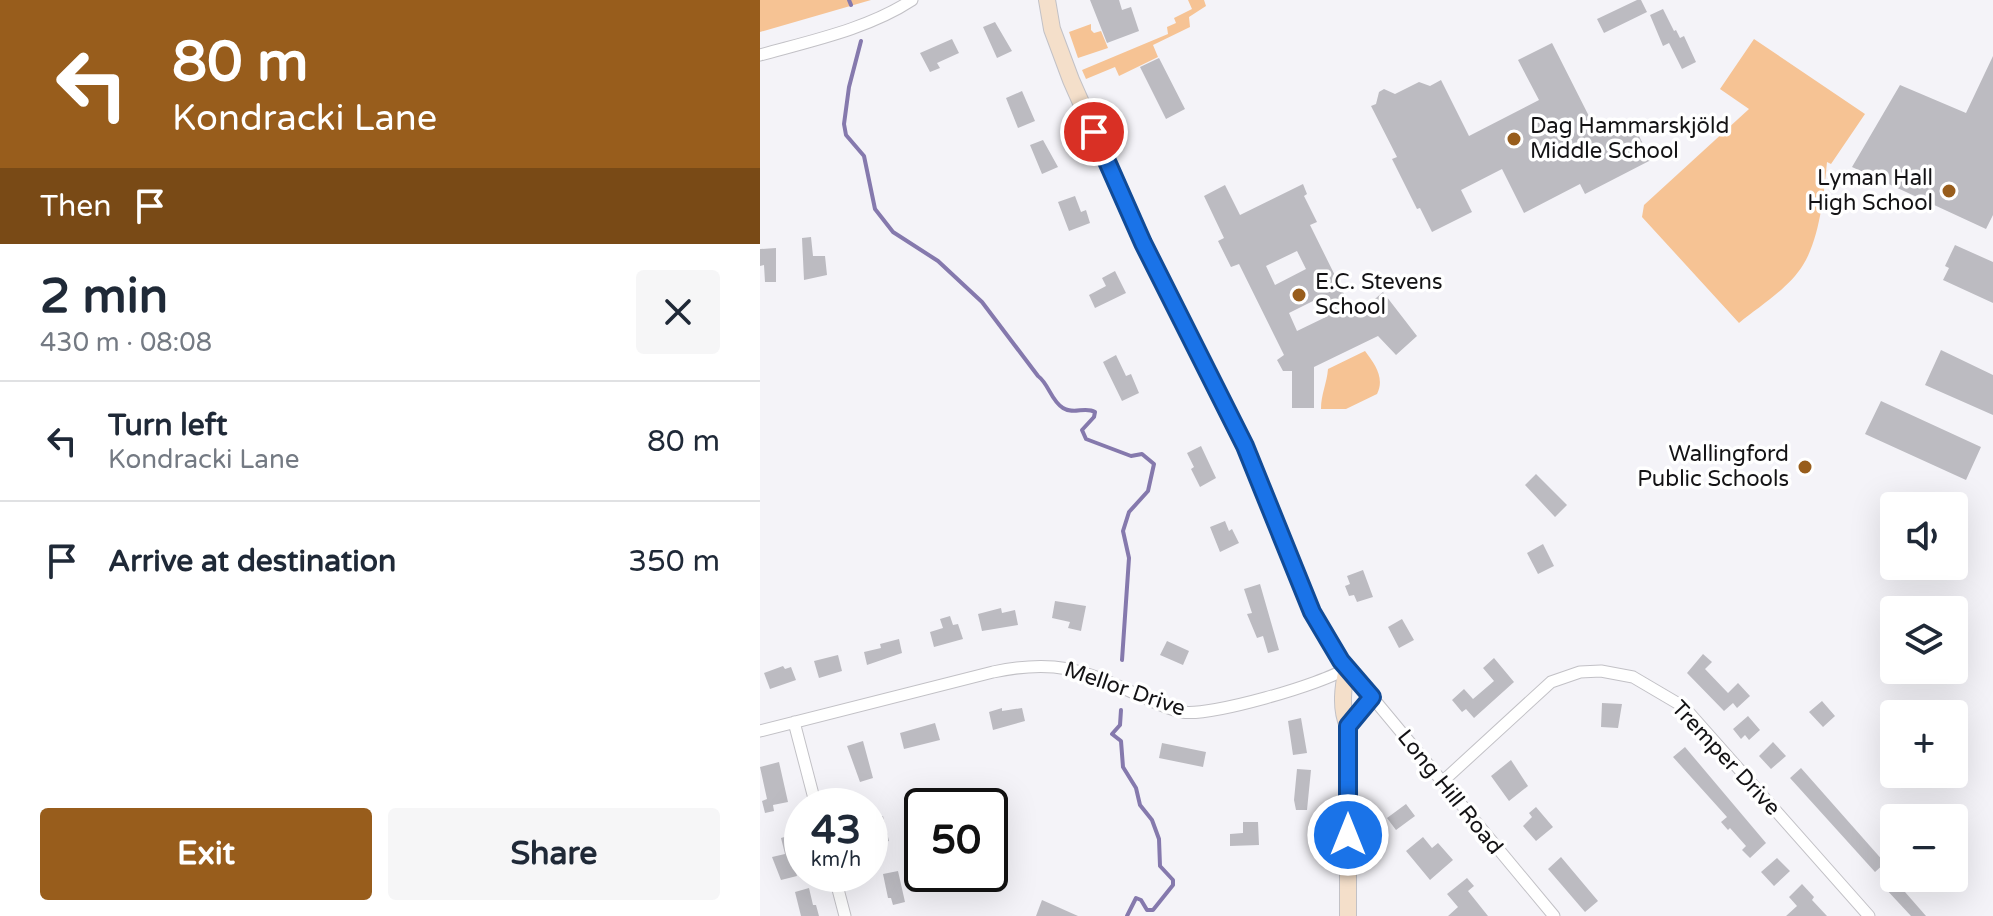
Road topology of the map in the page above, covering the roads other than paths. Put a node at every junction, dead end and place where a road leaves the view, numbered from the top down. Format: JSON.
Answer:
{"nodes":[{"id":1,"x":912,"y":0,"type":"edge"},
{"id":2,"x":1047,"y":0,"type":"edge"},
{"id":3,"x":760,"y":55,"type":"edge"},
{"id":4,"x":1347,"y":668,"type":"junction"},
{"id":5,"x":1372,"y":697,"type":"junction"},
{"id":6,"x":794,"y":722,"type":"junction"},
{"id":7,"x":1348,"y":726,"type":"junction"},
{"id":8,"x":760,"y":731,"type":"edge"},
{"id":9,"x":1442,"y":782,"type":"junction"},
{"id":10,"x":811,"y":788,"type":"edge"},
{"id":11,"x":839,"y":892,"type":"edge"},
{"id":12,"x":845,"y":916,"type":"edge"},
{"id":13,"x":1348,"y":916,"type":"edge"},
{"id":14,"x":1554,"y":916,"type":"edge"},
{"id":15,"x":1869,"y":916,"type":"edge"}],
"edges":[{"from":1,"to":3,"type":"street"},
{"from":2,"to":4,"type":"main road","name":"Long Hill Road"},
{"from":4,"to":5,"type":"main road","name":"Long Hill Road"},
{"from":4,"to":6,"type":"street","name":"Mellor Drive"},
{"from":4,"to":7,"type":"main road"},
{"from":5,"to":7,"type":"main road"},
{"from":5,"to":9,"type":"street","name":"Long Hill Road"},
{"from":6,"to":8,"type":"street","name":"Mellor Drive"},
{"from":6,"to":10,"type":"street"},
{"from":7,"to":13,"type":"main road"},
{"from":9,"to":14,"type":"street","name":"Long Hill Road"},
{"from":9,"to":15,"type":"street","name":"Tremper Drive"},
{"from":11,"to":12,"type":"street"}]}
